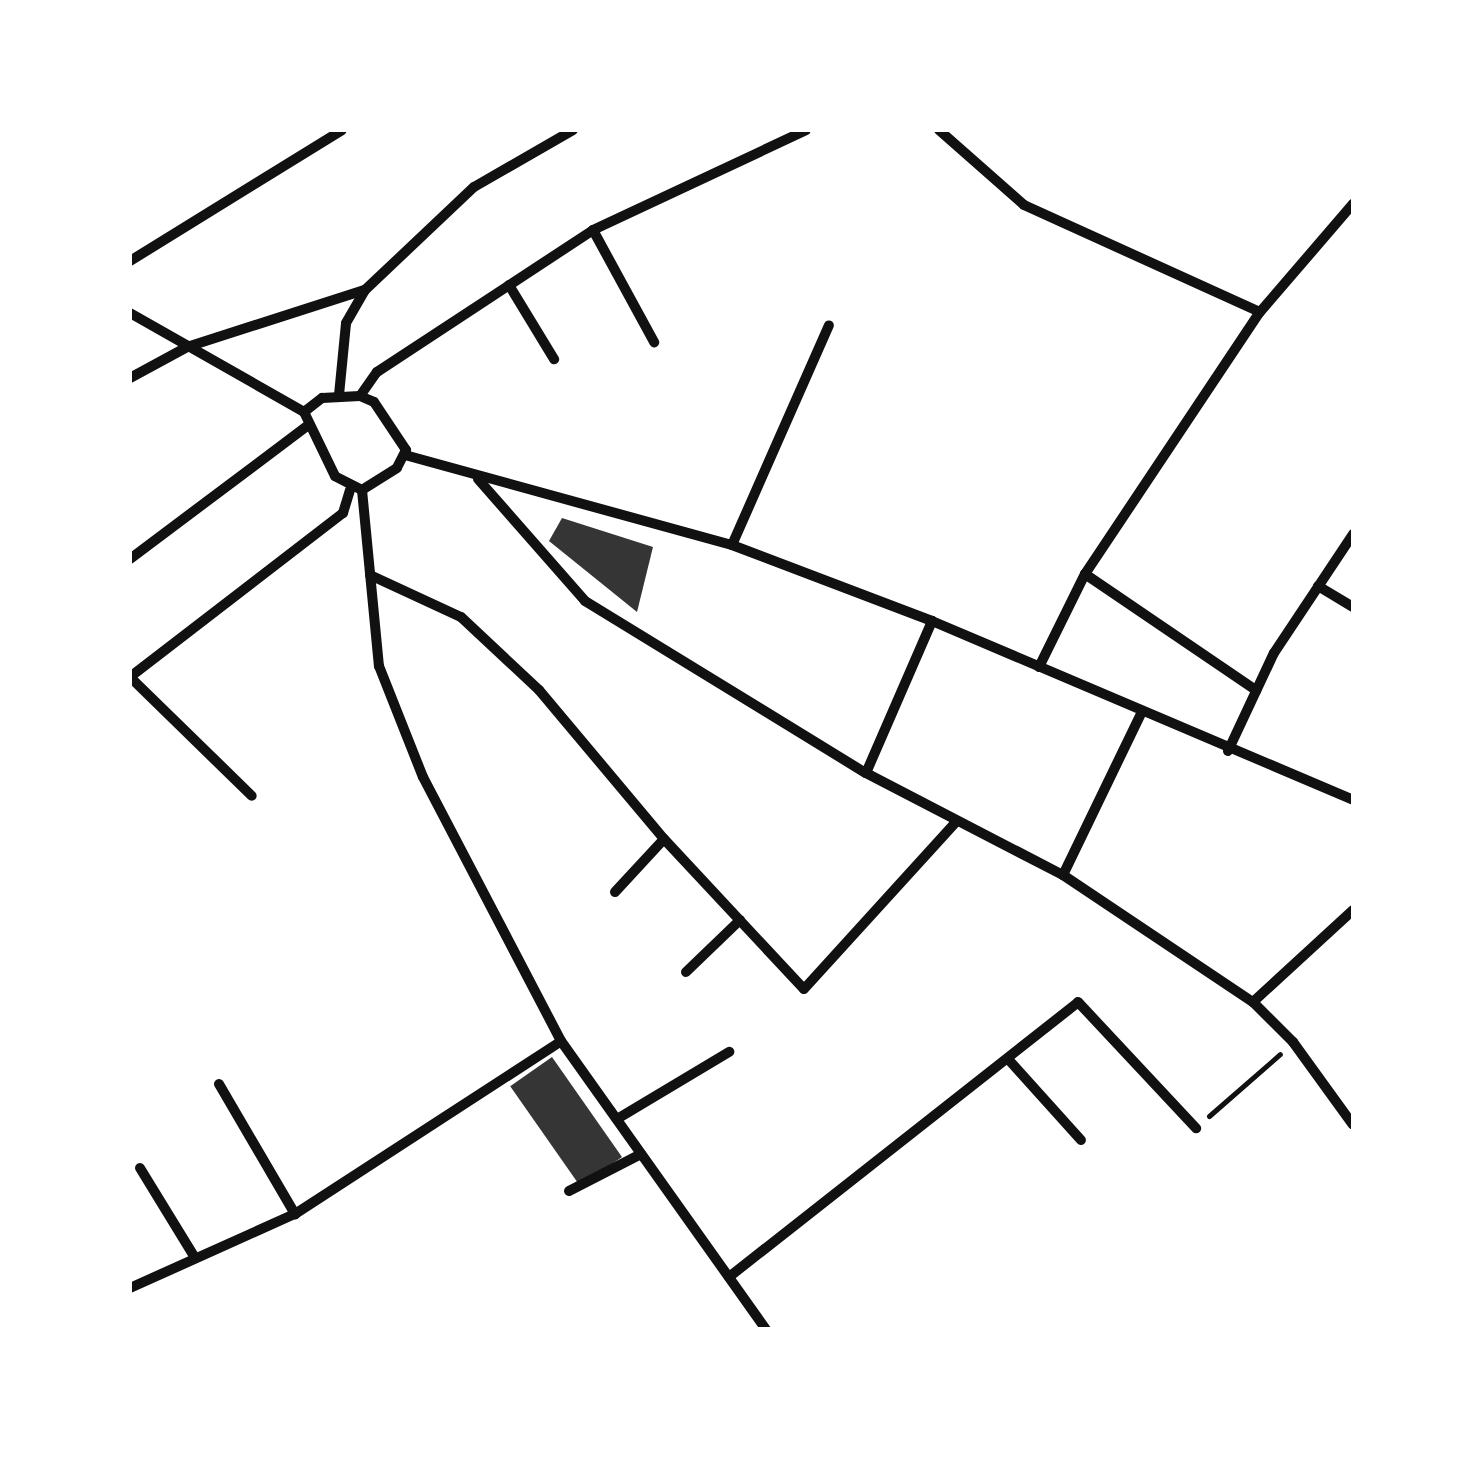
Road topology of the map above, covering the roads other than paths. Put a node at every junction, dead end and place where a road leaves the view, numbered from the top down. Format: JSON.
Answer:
{"nodes":[{"id":1,"x":342,"y":130,"type":"edge"},
{"id":2,"x":573,"y":130,"type":"edge"},
{"id":3,"x":806,"y":130,"type":"edge"},
{"id":4,"x":939,"y":130,"type":"edge"},
{"id":5,"x":1353,"y":204,"type":"edge"},
{"id":6,"x":593,"y":230,"type":"junction"},
{"id":7,"x":130,"y":261,"type":"edge"},
{"id":8,"x":509,"y":285,"type":"junction"},
{"id":9,"x":365,"y":290,"type":"junction"},
{"id":10,"x":1260,"y":312,"type":"junction"},
{"id":11,"x":130,"y":314,"type":"edge"},
{"id":12,"x":829,"y":325,"type":"dead end"},
{"id":13,"x":654,"y":342,"type":"dead end"},
{"id":14,"x":187,"y":347,"type":"junction"},
{"id":15,"x":554,"y":359,"type":"dead end"},
{"id":16,"x":130,"y":378,"type":"edge"},
{"id":17,"x":339,"y":394,"type":"junction"},
{"id":18,"x":360,"y":396,"type":"junction"},
{"id":19,"x":304,"y":412,"type":"junction"},
{"id":20,"x":306,"y":426,"type":"junction"},
{"id":21,"x":404,"y":455,"type":"junction"},
{"id":22,"x":478,"y":478,"type":"junction"},
{"id":23,"x":356,"y":490,"type":"junction"},
{"id":24,"x":1353,"y":534,"type":"edge"},
{"id":25,"x":732,"y":545,"type":"junction"},
{"id":26,"x":130,"y":559,"type":"edge"},
{"id":27,"x":1085,"y":574,"type":"junction"},
{"id":28,"x":370,"y":575,"type":"junction"},
{"id":29,"x":1318,"y":586,"type":"junction"},
{"id":30,"x":1353,"y":606,"type":"edge"},
{"id":31,"x":932,"y":620,"type":"junction"},
{"id":32,"x":1039,"y":667,"type":"junction"},
{"id":33,"x":130,"y":677,"type":"edge"},
{"id":34,"x":1256,"y":690,"type":"junction"},
{"id":35,"x":1141,"y":714,"type":"junction"},
{"id":36,"x":1228,"y":751,"type":"junction"},
{"id":37,"x":866,"y":773,"type":"junction"},
{"id":38,"x":252,"y":796,"type":"dead end"},
{"id":39,"x":1353,"y":800,"type":"edge"},
{"id":40,"x":958,"y":821,"type":"junction"},
{"id":41,"x":664,"y":838,"type":"junction"},
{"id":42,"x":1064,"y":875,"type":"junction"},
{"id":43,"x":614,"y":892,"type":"dead end"},
{"id":44,"x":1353,"y":910,"type":"edge"},
{"id":45,"x":740,"y":920,"type":"junction"},
{"id":46,"x":686,"y":972,"type":"dead end"},
{"id":47,"x":1254,"y":1002,"type":"junction"},
{"id":48,"x":561,"y":1041,"type":"junction"},
{"id":49,"x":728,"y":1052,"type":"dead end"},
{"id":50,"x":1008,"y":1060,"type":"junction"},
{"id":51,"x":220,"y":1084,"type":"dead end"},
{"id":52,"x":616,"y":1119,"type":"junction"},
{"id":53,"x":1353,"y":1125,"type":"edge"},
{"id":54,"x":1196,"y":1128,"type":"road end"},
{"id":55,"x":1081,"y":1140,"type":"dead end"},
{"id":56,"x":642,"y":1154,"type":"junction"},
{"id":57,"x":140,"y":1168,"type":"dead end"},
{"id":58,"x":569,"y":1192,"type":"dead end"},
{"id":59,"x":295,"y":1214,"type":"junction"},
{"id":60,"x":194,"y":1256,"type":"junction"},
{"id":61,"x":729,"y":1278,"type":"junction"},
{"id":62,"x":130,"y":1288,"type":"edge"},
{"id":63,"x":766,"y":1329,"type":"edge"}],
"edges":[{"from":1,"to":7,"type":"street"},
{"from":2,"to":9,"type":"street"},
{"from":3,"to":6,"type":"street"},
{"from":4,"to":10,"type":"street"},
{"from":5,"to":10,"type":"street"},
{"from":6,"to":8,"type":"street"},
{"from":6,"to":13,"type":"street"},
{"from":8,"to":15,"type":"street"},
{"from":8,"to":18,"type":"street"},
{"from":9,"to":14,"type":"street"},
{"from":9,"to":17,"type":"street"},
{"from":10,"to":27,"type":"street"},
{"from":11,"to":14,"type":"street"},
{"from":12,"to":25,"type":"street"},
{"from":14,"to":16,"type":"street"},
{"from":14,"to":19,"type":"street"},
{"from":17,"to":18,"type":"street"},
{"from":17,"to":19,"type":"street"},
{"from":18,"to":21,"type":"street"},
{"from":19,"to":20,"type":"street"},
{"from":20,"to":23,"type":"street"},
{"from":20,"to":26,"type":"street"},
{"from":21,"to":22,"type":"street"},
{"from":21,"to":23,"type":"street"},
{"from":22,"to":25,"type":"street"},
{"from":22,"to":37,"type":"street"},
{"from":23,"to":28,"type":"street"},
{"from":23,"to":33,"type":"street"},
{"from":24,"to":29,"type":"street"},
{"from":25,"to":31,"type":"street"},
{"from":27,"to":32,"type":"street"},
{"from":27,"to":34,"type":"street"},
{"from":28,"to":41,"type":"street"},
{"from":28,"to":48,"type":"street"},
{"from":29,"to":30,"type":"street"},
{"from":29,"to":34,"type":"street"},
{"from":31,"to":32,"type":"street"},
{"from":31,"to":37,"type":"street"},
{"from":32,"to":35,"type":"street"},
{"from":33,"to":38,"type":"street"},
{"from":34,"to":36,"type":"street"},
{"from":35,"to":36,"type":"street"},
{"from":35,"to":42,"type":"street"},
{"from":36,"to":39,"type":"street"},
{"from":37,"to":40,"type":"street"},
{"from":40,"to":42,"type":"street"},
{"from":40,"to":45,"type":"street"},
{"from":41,"to":43,"type":"street"},
{"from":41,"to":45,"type":"street"},
{"from":42,"to":47,"type":"street"},
{"from":44,"to":47,"type":"street"},
{"from":45,"to":46,"type":"street"},
{"from":47,"to":53,"type":"street"},
{"from":48,"to":52,"type":"street"},
{"from":48,"to":59,"type":"street"},
{"from":49,"to":52,"type":"street"},
{"from":50,"to":54,"type":"street"},
{"from":50,"to":55,"type":"street"},
{"from":50,"to":61,"type":"street"},
{"from":51,"to":59,"type":"street"},
{"from":52,"to":56,"type":"street"},
{"from":56,"to":58,"type":"street"},
{"from":56,"to":61,"type":"street"},
{"from":57,"to":60,"type":"street"},
{"from":59,"to":60,"type":"street"},
{"from":60,"to":62,"type":"street"},
{"from":61,"to":63,"type":"street"}]}
